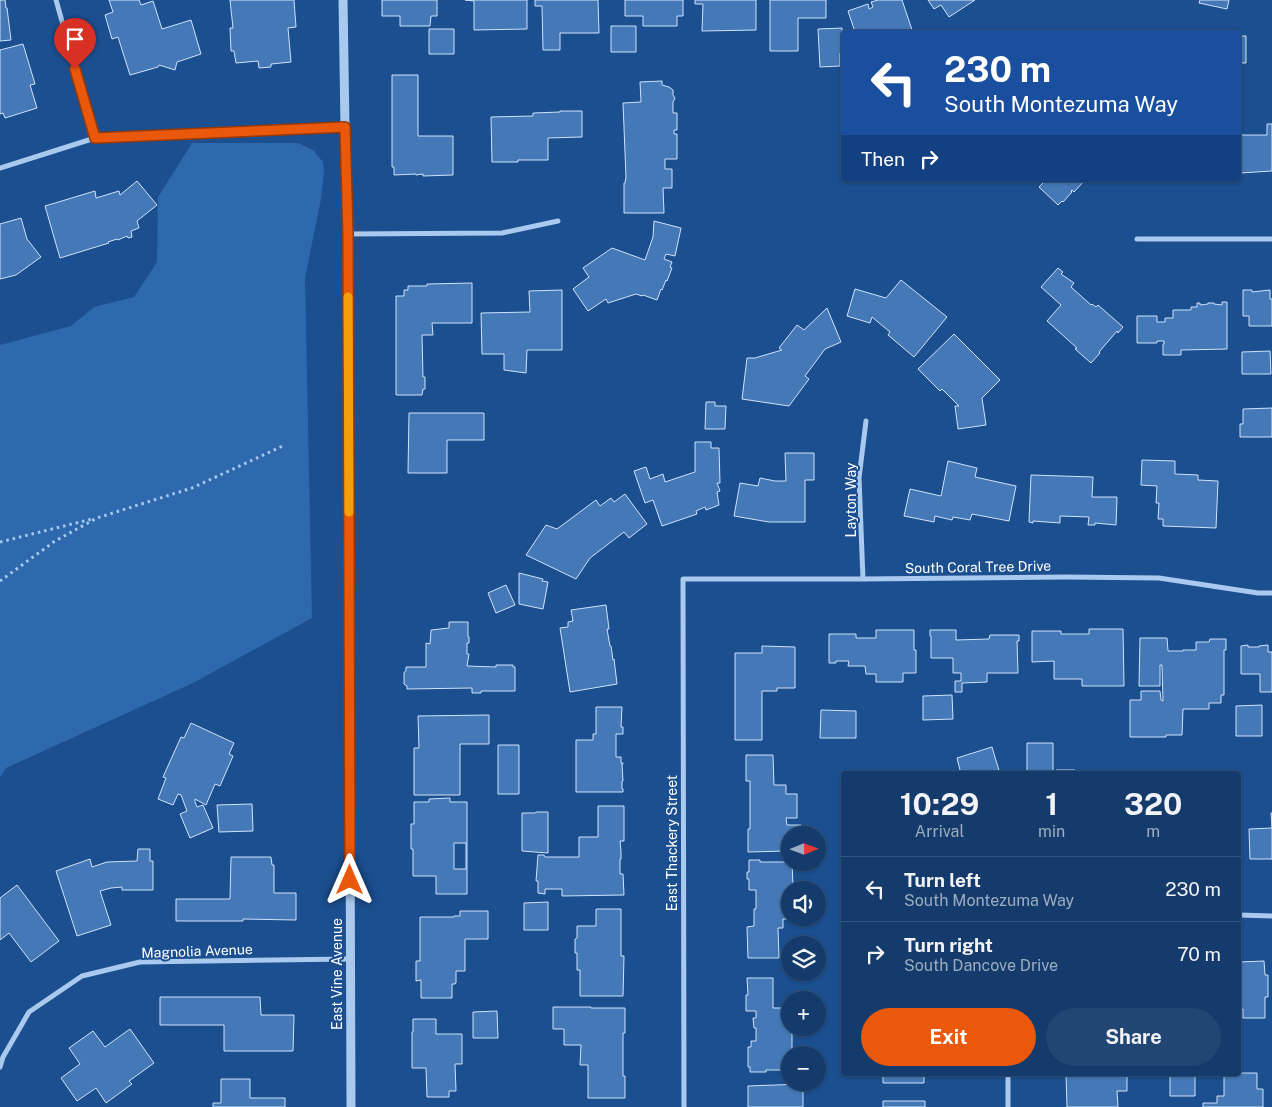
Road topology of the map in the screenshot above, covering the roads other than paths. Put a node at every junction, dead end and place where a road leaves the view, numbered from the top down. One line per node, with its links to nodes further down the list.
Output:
1 (56, 0): 4 (street)
2 (343, 0): 3 (street, East Vine Avenue)
3 (345, 127): 4 (street); 7 (street, East Vine Avenue)
4 (95, 138): 5 (street)
5 (0, 168)
6 (558, 221): 7 (street)
7 (348, 234): 16 (street, East Vine Avenue)
8 (1137, 239): 9 (street)
9 (1272, 239)
10 (866, 421): 12 (street, Layton Way)
11 (683, 579): 12 (street, South Coral Tree Drive); 20 (street, East Thackery Street)
12 (863, 580): 13 (street, South Coral Tree Drive)
13 (1272, 593)
14 (1241, 915): 15 (street)
15 (1272, 916)
16 (350, 959): 17 (street, Magnolia Avenue); 19 (street, East Vine Avenue)
17 (0, 1067)
18 (1008, 1076): 21 (street)
19 (351, 1107)
20 (684, 1107)
21 (1008, 1107)

